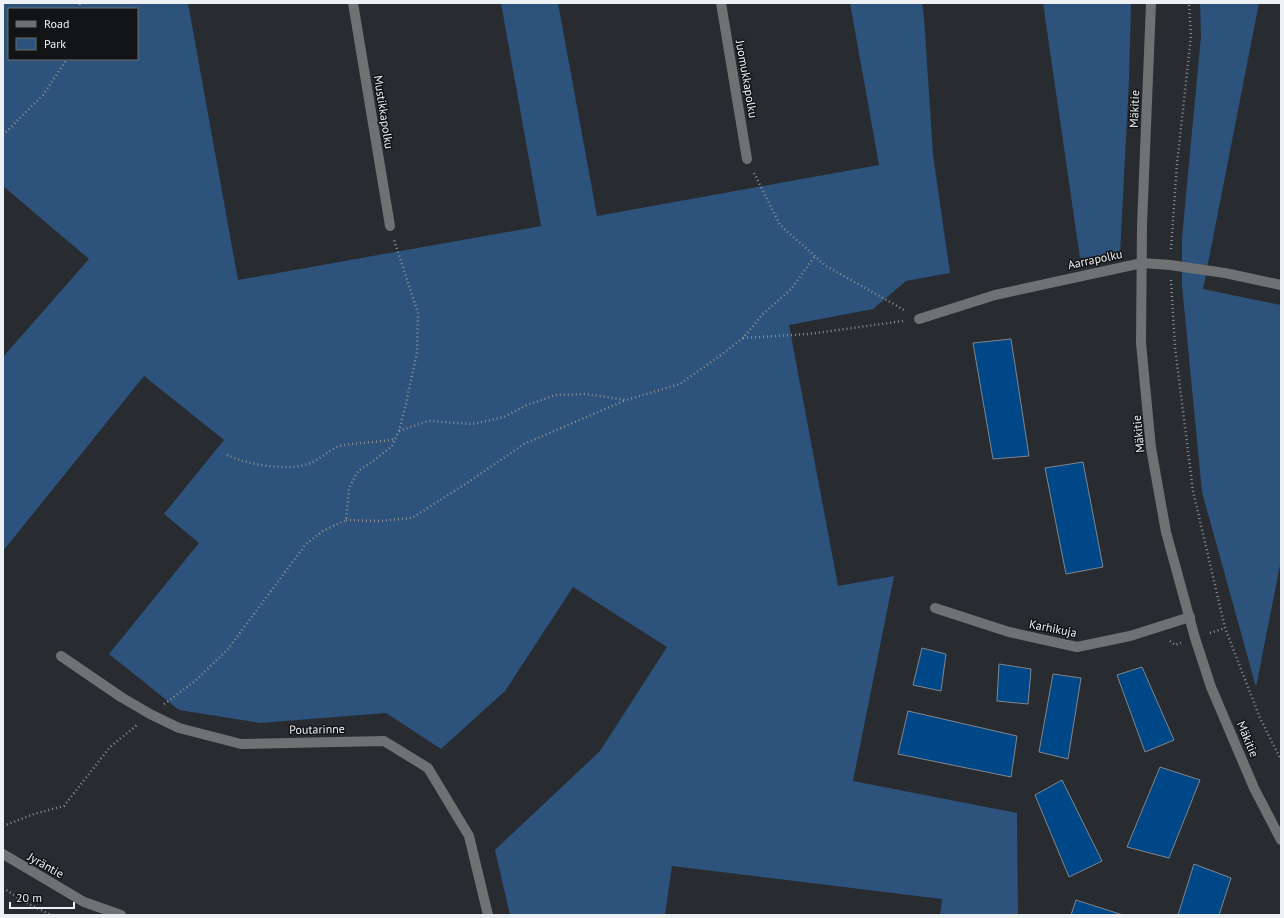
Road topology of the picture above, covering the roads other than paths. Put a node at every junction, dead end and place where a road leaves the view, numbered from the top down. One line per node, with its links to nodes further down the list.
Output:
1 (353, 3): 5 (street, Mustikkapolku)
2 (721, 3): 4 (street, Juomukkapolku)
3 (1151, 3): 6 (street, Mäkitie)
4 (747, 158)
5 (390, 226)
6 (1142, 263): 7 (street, Aarrapolku); 8 (street, Aarrapolku); 10 (street, Mäkitie)
7 (1281, 285)
8 (919, 319)
9 (935, 608): 10 (street, Karhikuja)
10 (1190, 617): 12 (street, Mäkitie)
11 (61, 656): 15 (street, Poutarinne)
12 (1281, 840)
13 (3, 854): 14 (street, Jyräntie)
14 (121, 915)
15 (488, 915)

